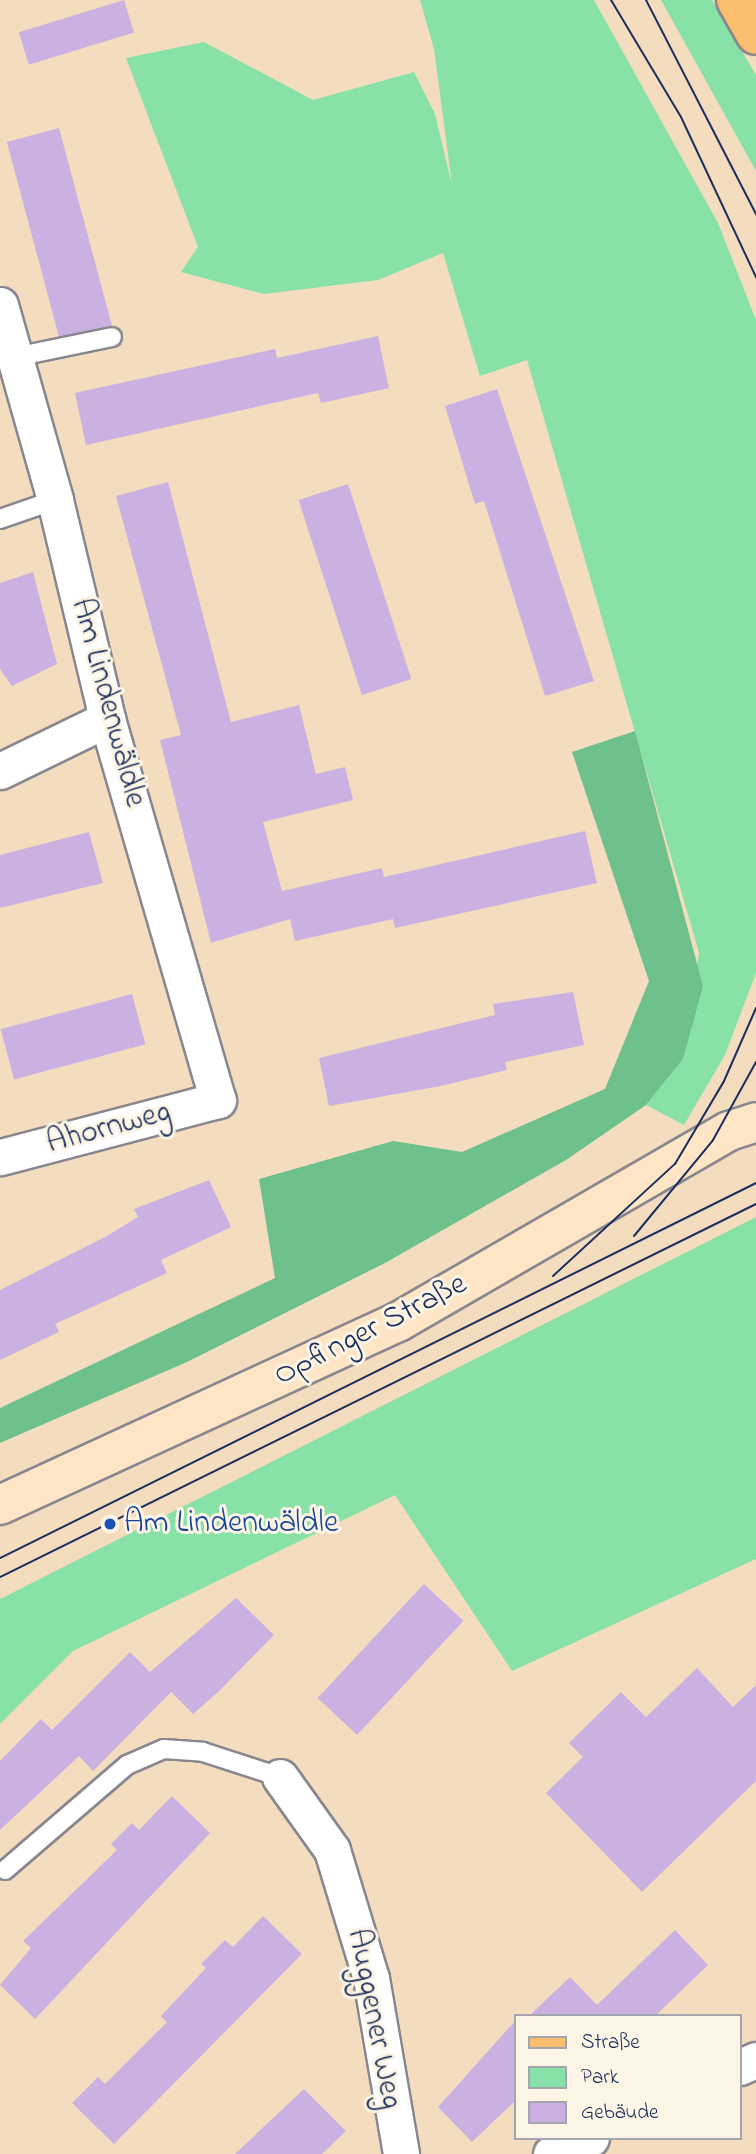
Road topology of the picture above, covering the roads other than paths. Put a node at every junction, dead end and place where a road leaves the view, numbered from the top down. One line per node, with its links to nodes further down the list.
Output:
1 (736, 0): 2 (main road)
2 (756, 35)
3 (0, 305): 5 (street, Am Lindenwäldle)
4 (112, 337): 5 (lane)
5 (7, 359): 6 (street, Am Lindenwäldle)
6 (55, 500): 7 (lane); 8 (street, Am Lindenwäldle)
7 (0, 519)
8 (107, 719): 9 (street); 10 (street, Am Lindenwäldle)
9 (0, 771)
10 (218, 1100): 13 (street, Ahornweg)
11 (756, 1104): 12 (street, Opfinger Straße)
12 (743, 1127): 14 (street, Opfinger Straße)
13 (0, 1157)
14 (0, 1505)
15 (280, 1777): 16 (lane); 18 (street, Auggener Weg)
16 (5, 1870)
17 (586, 2140): 19 (street)
18 (401, 2154)
19 (551, 2154)

